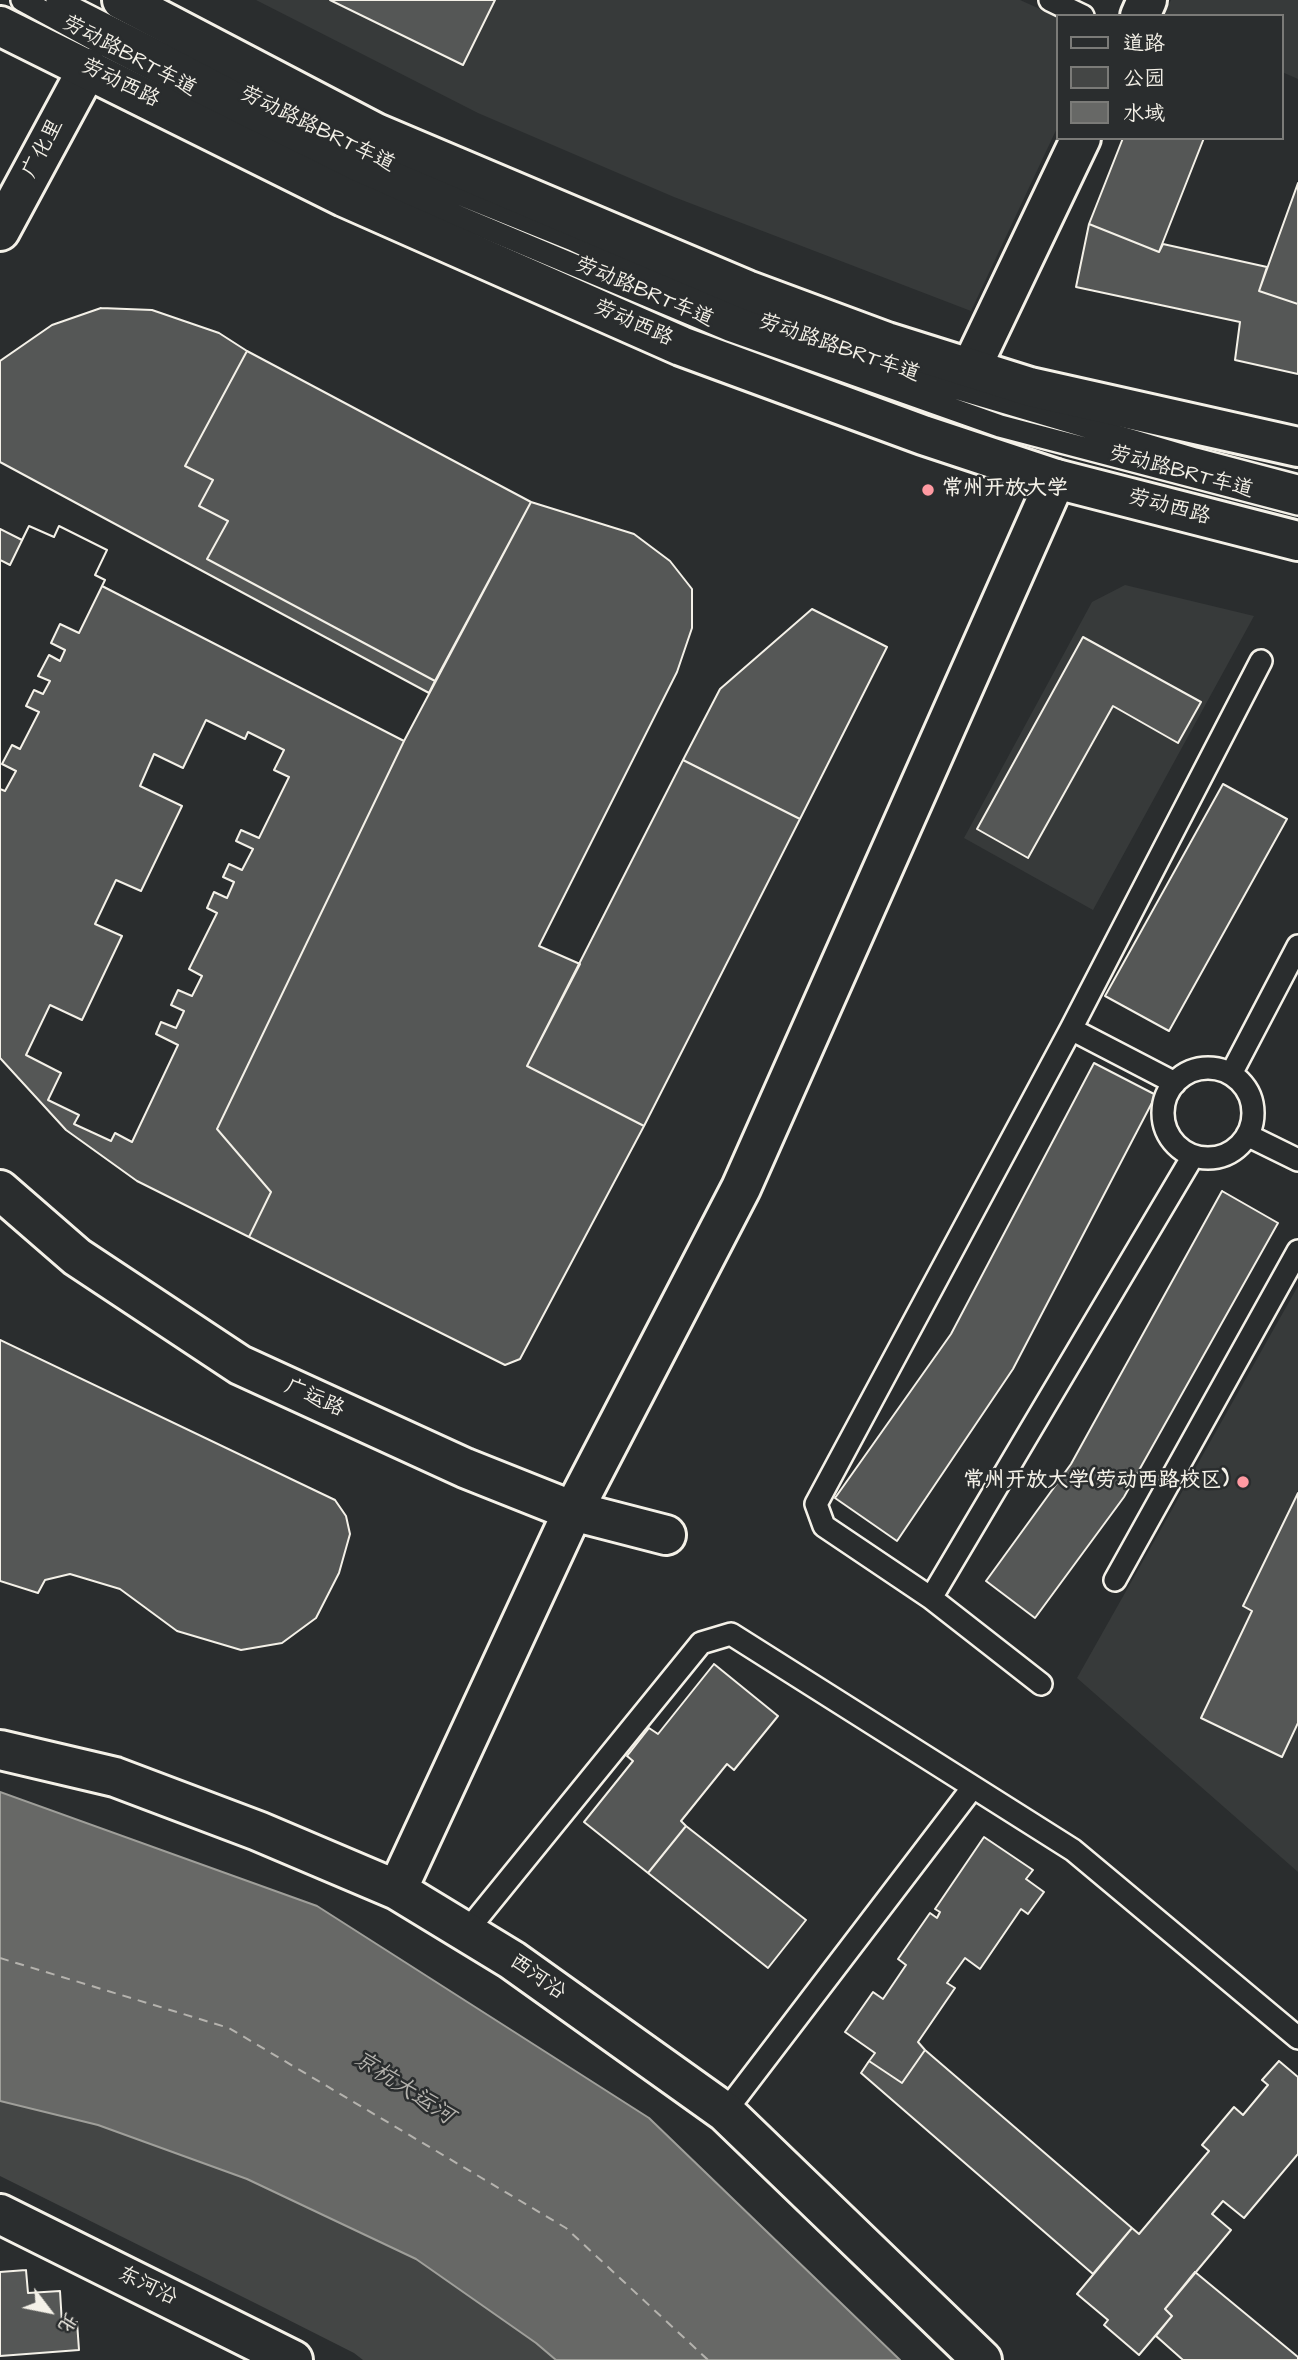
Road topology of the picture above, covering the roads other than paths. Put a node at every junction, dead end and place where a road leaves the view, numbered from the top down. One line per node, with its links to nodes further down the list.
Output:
1 (13, 0): 8 (lane)
2 (22, 0): 15 (lane, 劳动路BRT车道)
3 (57, 0): 14 (lane, 劳动路路BRT车道)
4 (122, 0): 11 (street)
5 (1050, 0): 6 (lane)
6 (1079, 14)
7 (0, 26): 8 (street, 劳动西路)
8 (88, 68): 10 (street, 广化里); 13 (street, 劳动西路)
9 (1080, 140): 11 (street)
10 (0, 230)
11 (971, 368): 12 (street)
12 (1298, 447)
13 (1056, 479): 16 (street, 劳动西路); 27 (street)
14 (1298, 486)
15 (1298, 504)
16 (1298, 541)
17 (1262, 661): 19 (lane)
18 (1298, 946): 20 (lane)
19 (1071, 1029): 21 (lane); 30 (lane)
20 (1231, 1074): 21 (lane); 22 (lane)
21 (1175, 1083): 23 (lane)
22 (1247, 1135): 23 (lane); 24 (lane)
23 (1193, 1156): 30 (lane)
24 (1298, 1160)
25 (0, 1191): 27 (street, 广运路)
26 (1298, 1251): 29 (lane)
27 (573, 1511): 28 (street, 广运路); 34 (street)
28 (666, 1535)
29 (1115, 1580)
30 (931, 1598): 31 (lane)
31 (1041, 1684)
32 (0, 1750): 34 (street, 西河沿)
33 (973, 1787): 35 (lane); 36 (lane); 37 (lane)
34 (397, 1890): 35 (street, 西河沿)
35 (466, 1932): 37 (street, 西河沿)
36 (1298, 2038)
37 (725, 2112): 40 (street, 西河沿)
38 (0, 2214): 39 (street, 东河沿)
39 (293, 2360)
40 (982, 2360)

